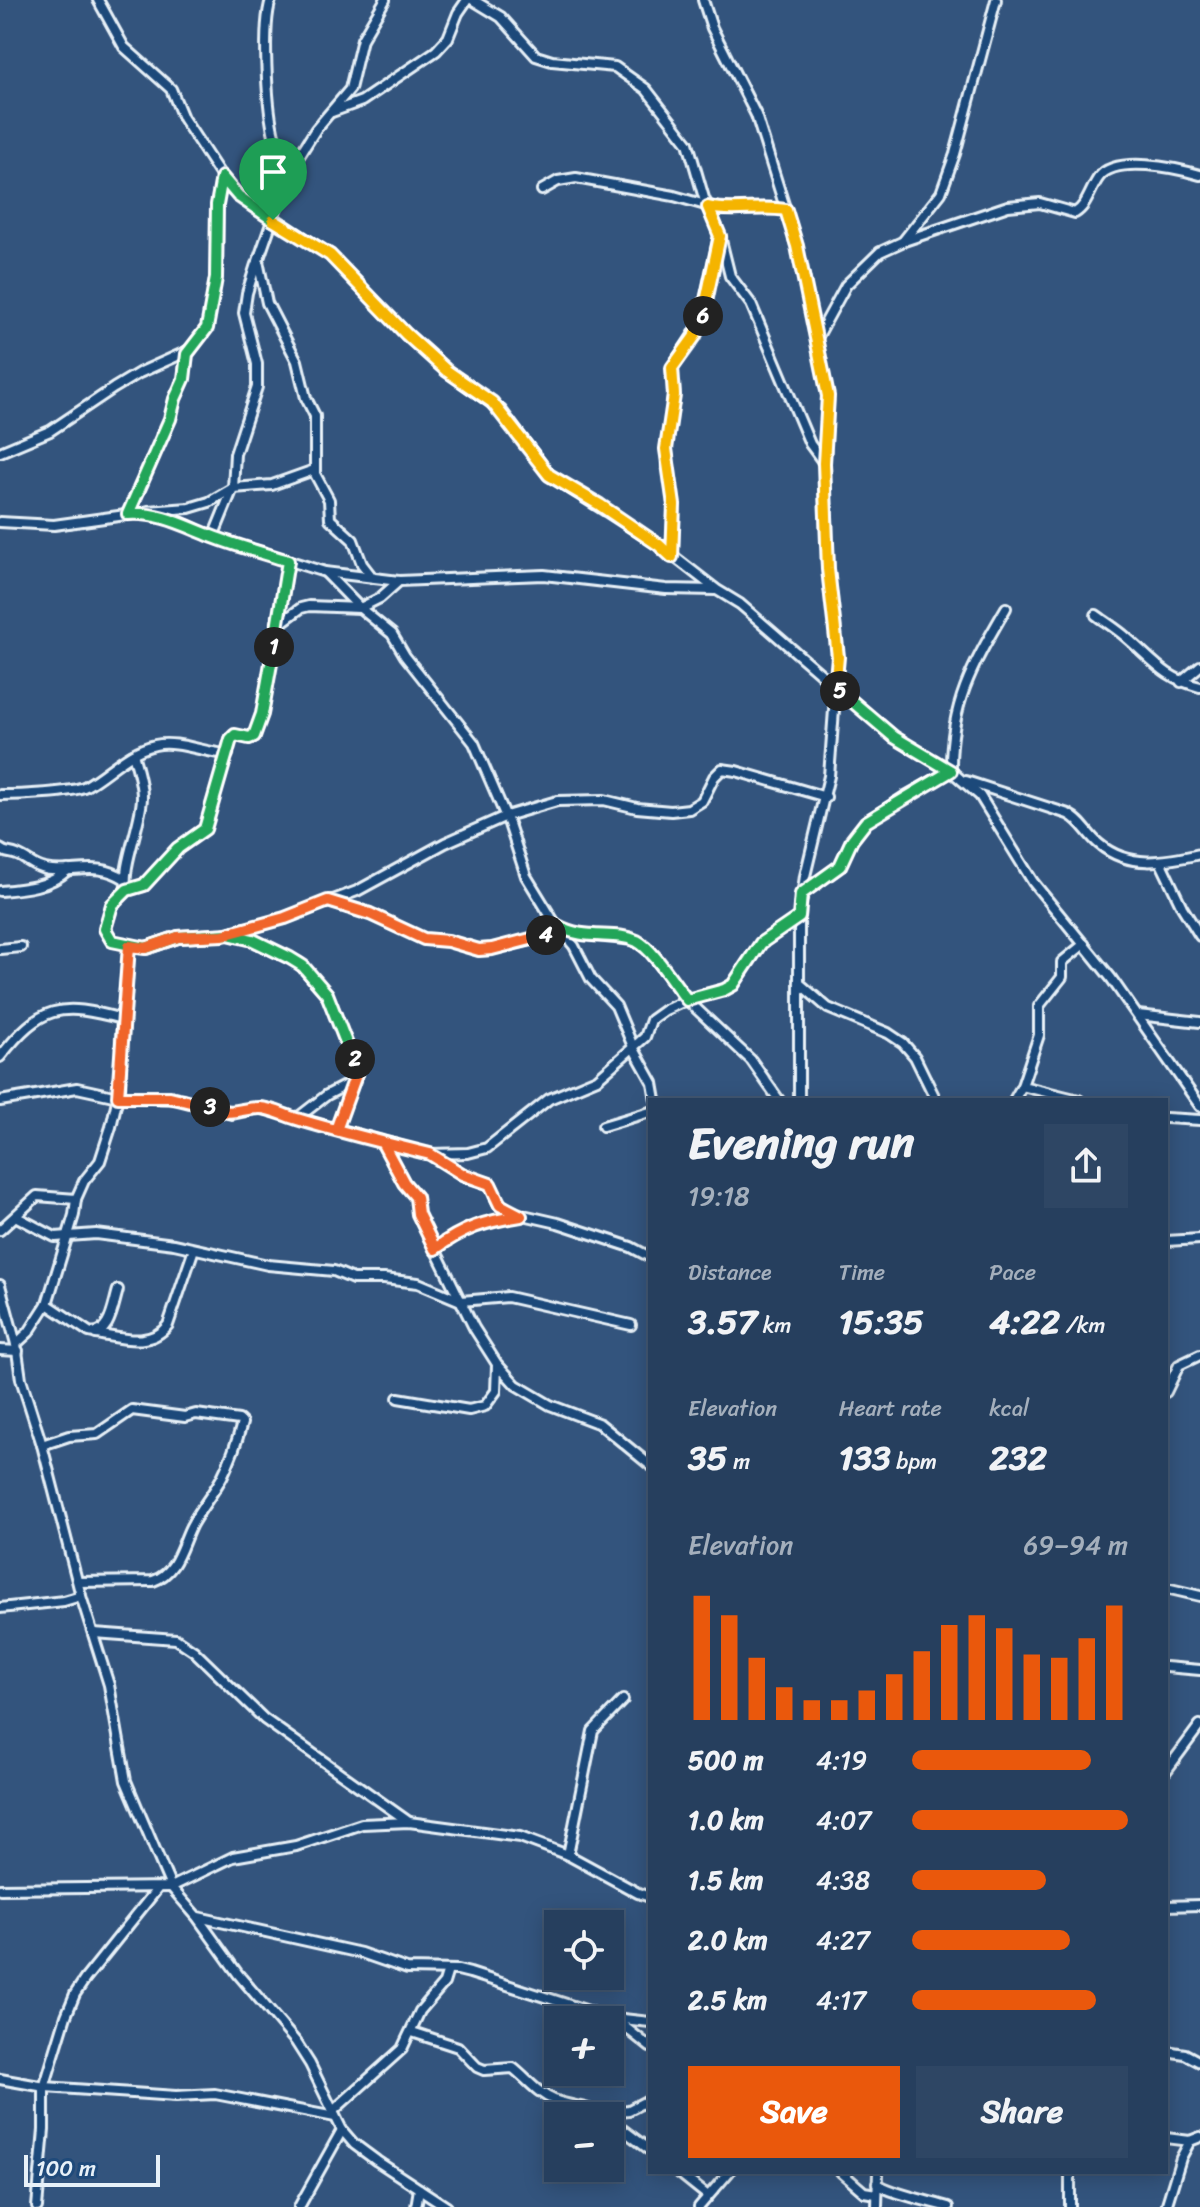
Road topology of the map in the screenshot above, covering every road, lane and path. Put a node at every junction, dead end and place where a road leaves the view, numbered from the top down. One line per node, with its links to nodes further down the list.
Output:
1 (98, 0): 11 (street)
2 (271, 0): 9 (street)
3 (385, 0): 8 (street)
4 (467, 0): 8 (street)
5 (473, 0): 13 (street)
6 (703, 0): 14 (street)
7 (996, 0): 17 (street)
8 (332, 112): 9 (street)
9 (289, 172): 15 (street)
10 (1200, 175): 17 (street)
11 (222, 177): 15 (street); 20 (street)
12 (542, 190): 13 (street)
13 (708, 207): 14 (street); 16 (street)
14 (786, 210): 19 (street)
15 (273, 220): 18 (street); 29 (street)
16 (720, 236): 22 (street); 29 (street)
17 (904, 241): 19 (street)
18 (258, 261): 23 (street); 24 (street)
19 (816, 339): 22 (street)
20 (189, 351): 21 (street); 26 (street)
21 (0, 452)
22 (824, 463): 42 (street)
23 (314, 470): 24 (street); 32 (street)
24 (233, 488): 25 (street); 28 (street)
25 (140, 513): 26 (street); 28 (street)
26 (128, 514): 27 (street)
27 (1, 522)
28 (213, 537): 30 (street)
29 (672, 557): 34 (street)
30 (288, 561): 31 (street); 38 (street)
31 (325, 572): 32 (street); 35 (street)
32 (372, 577): 33 (street)
33 (399, 581): 34 (street); 35 (street)
34 (717, 590): 42 (street)
35 (360, 608): 38 (street); 49 (street)
36 (1006, 608): 45 (street)
37 (1096, 615): 40 (street)
38 (278, 626): 44 (street)
39 (1200, 666): 40 (street)
40 (1181, 682): 41 (street)
41 (1200, 687)
42 (835, 688): 45 (street); 48 (street)
43 (133, 754): 44 (street); 47 (street); 54 (street)
44 (228, 754): 55 (street)
45 (951, 771): 46 (street); 57 (street)
46 (966, 781): 52 (street); 63 (street)
47 (0, 795)
48 (826, 797): 49 (street); 57 (street)
49 (506, 816): 58 (street); 60 (street)
50 (0, 849): 53 (street)
51 (1200, 854): 52 (street)
52 (1161, 863): 62 (street)
53 (68, 870): 54 (street); 56 (street)
54 (125, 879): 55 (street)
55 (127, 890): 64 (street)
56 (0, 891)
57 (801, 894): 59 (street)
58 (328, 901): 60 (street); 61 (street)
59 (799, 917): 67 (street); 68 (street)
60 (556, 925): 68 (street); 72 (street)
61 (228, 934): 64 (street); 74 (street)
62 (1200, 936)
63 (1084, 944): 69 (street); 75 (street)
64 (129, 946): 70 (street)
65 (21, 947): 66 (street)
66 (0, 949)
67 (799, 983): 79 (street); 80 (street)
68 (687, 1000): 72 (street); 78 (street)
69 (1138, 1015): 71 (street); 84 (street)
70 (122, 1019): 73 (street); 76 (street)
71 (1200, 1022)
72 (634, 1049): 77 (street); 92 (street)
73 (0, 1057)
74 (352, 1082): 87 (street); 90 (street)
75 (1022, 1086): 81 (street); 82 (street)
76 (118, 1097): 83 (street); 87 (street); 93 (street)
77 (656, 1098)
78 (778, 1098)
79 (799, 1098)
80 (935, 1098)
81 (1015, 1098)
82 (1071, 1098)
83 (0, 1101)
84 (1200, 1106)
85 (648, 1113): 89 (street)
86 (1168, 1118): 88 (street)
87 (296, 1119): 90 (street)
88 (1200, 1120)
89 (603, 1126)
90 (336, 1130): 91 (street)
91 (382, 1142): 92 (street); 101 (street)
92 (430, 1154): 94 (street)
93 (76, 1199): 95 (street); 97 (street)
94 (521, 1216): 101 (street); 102 (street)
95 (17, 1217): 96 (street); 97 (street)
96 (0, 1230)
97 (68, 1236): 100 (street); 106 (street)
98 (1200, 1239): 99 (street)
99 (1168, 1241)
100 (194, 1249): 105 (street); 108 (street)
101 (435, 1249): 105 (street)
102 (648, 1256)
103 (0, 1285): 109 (street)
104 (118, 1290): 108 (street)
105 (461, 1301): 107 (street); 112 (street)
106 (47, 1304): 108 (street); 109 (street)
107 (631, 1325)
108 (96, 1334)
109 (17, 1347): 110 (street); 115 (street)
110 (0, 1350)
111 (1200, 1355): 113 (street)
112 (497, 1364): 114 (street); 116 (street)
113 (1168, 1388)
114 (398, 1398)
115 (42, 1445): 117 (street); 117 (street)
116 (648, 1463)
117 (78, 1582): 119 (street)
118 (1168, 1588): 120 (street)
119 (81, 1596): 121 (street); 122 (street)
120 (1200, 1596)
121 (0, 1608)
122 (94, 1633): 128 (street); 130 (street)
123 (1168, 1667): 124 (street)
124 (1200, 1670)
125 (623, 1700): 129 (street)
126 (1200, 1725): 127 (street)
127 (1168, 1768)
128 (409, 1822): 129 (street); 130 (street)
129 (568, 1855): 133 (street)
130 (171, 1887): 131 (street); 136 (street)
131 (158, 1888): 132 (street); 147 (street)
132 (0, 1889)
133 (648, 1896)
134 (1200, 1905): 135 (street)
135 (1168, 1906)
136 (197, 1917): 137 (street); 151 (street)
137 (448, 1970): 138 (street); 142 (street)
138 (573, 2006)
139 (624, 2019): 140 (street)
140 (648, 2022)
141 (624, 2026): 143 (street)
142 (412, 2032): 149 (street); 151 (street)
143 (648, 2045)
144 (1168, 2051): 145 (street)
145 (1200, 2062)
146 (0, 2079): 147 (street)
147 (45, 2087): 151 (street); 167 (street)
148 (648, 2100): 150 (street)
149 (559, 2102)
150 (624, 2111)
151 (334, 2114): 152 (street)
152 (342, 2130): 164 (street); 168 (street)
153 (624, 2130): 157 (street)
154 (1200, 2137): 156 (street)
155 (1168, 2138): 156 (street)
156 (1190, 2141): 175 (street)
157 (648, 2148)
158 (680, 2174): 166 (street)
159 (727, 2174): 166 (street)
160 (843, 2174): 165 (street)
161 (878, 2174): 163 (street)
162 (1070, 2174): 174 (street)
163 (877, 2183): 165 (street); 173 (street)
164 (419, 2189): 169 (street); 170 (street)
165 (876, 2194): 172 (street)
166 (708, 2196): 171 (street)
167 (37, 2207)
168 (299, 2207)
169 (416, 2207)
170 (447, 2207)
171 (699, 2207)
172 (877, 2207)
173 (948, 2207)
174 (1070, 2207)
175 (1166, 2207)

